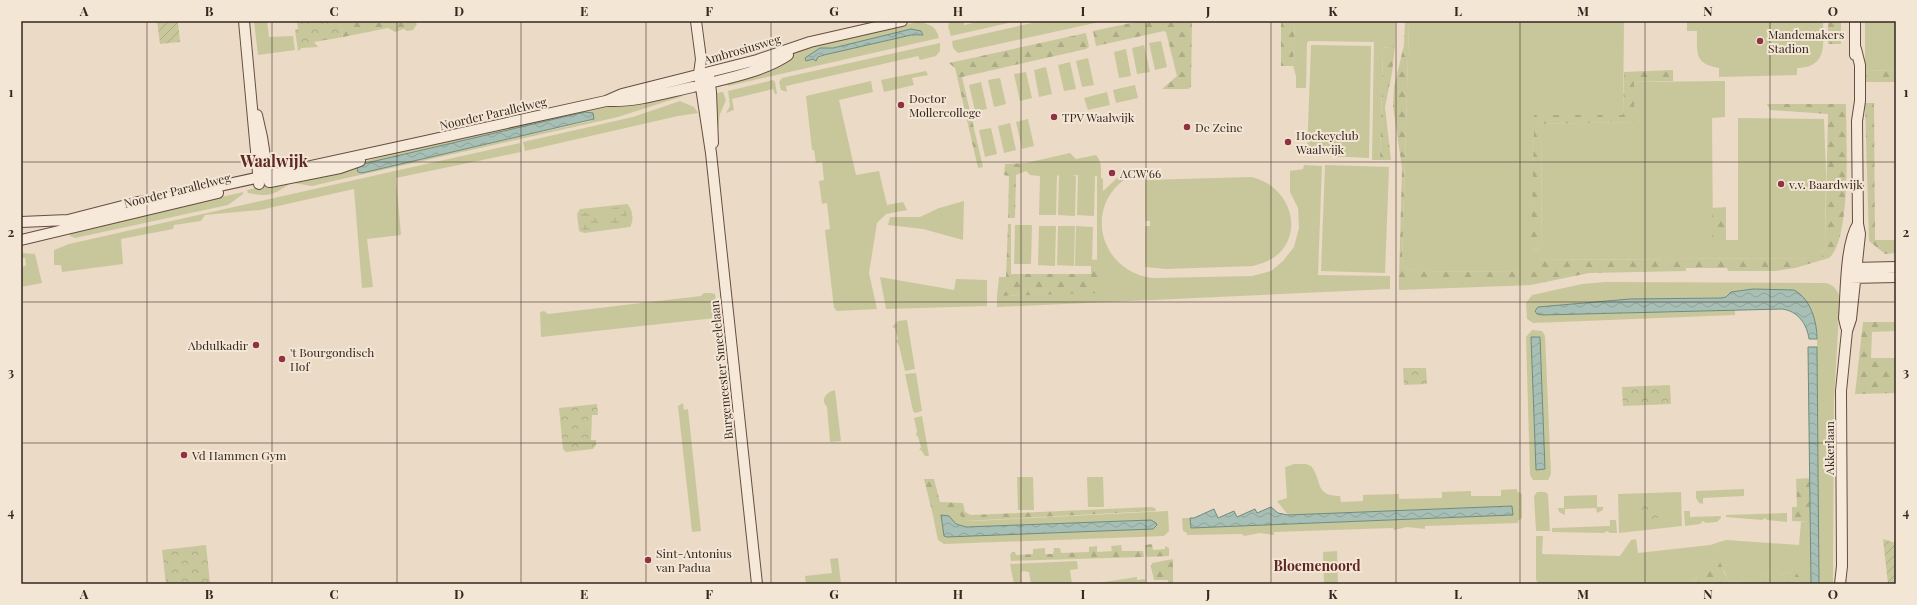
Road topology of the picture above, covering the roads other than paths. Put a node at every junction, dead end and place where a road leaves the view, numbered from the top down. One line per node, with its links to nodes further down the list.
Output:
1 (244, 21): 9 (main road)
2 (696, 21): 6 (main road)
3 (902, 21): 5 (main road, Ambrosiusweg)
4 (1856, 21): 13 (main road, Akkerlaan)
5 (792, 48): 6 (main road, Ambrosiusweg); 7 (main road, Ambrosiusweg)
6 (703, 73): 7 (main road); 8 (main road, Noorder Parallelweg)
7 (705, 84): 8 (main road, Noorder Parallelweg); 16 (main road, Burgemeester Smeelelaan)
8 (606, 101): 9 (main road, Noorder Parallelweg)
9 (264, 180): 10 (main road, Noorder Parallelweg); 11 (main road, Noorder Parallelweg)
10 (21, 222)
11 (21, 240)
12 (1896, 267): 13 (main road)
13 (1852, 273): 14 (main road); 15 (main road, Akkerlaan)
14 (1896, 277)
15 (1842, 566): 17 (main road, Akkerlaan); 18 (main road, Akkerlaan)
16 (757, 584)
17 (1840, 584)
18 (1847, 584)

